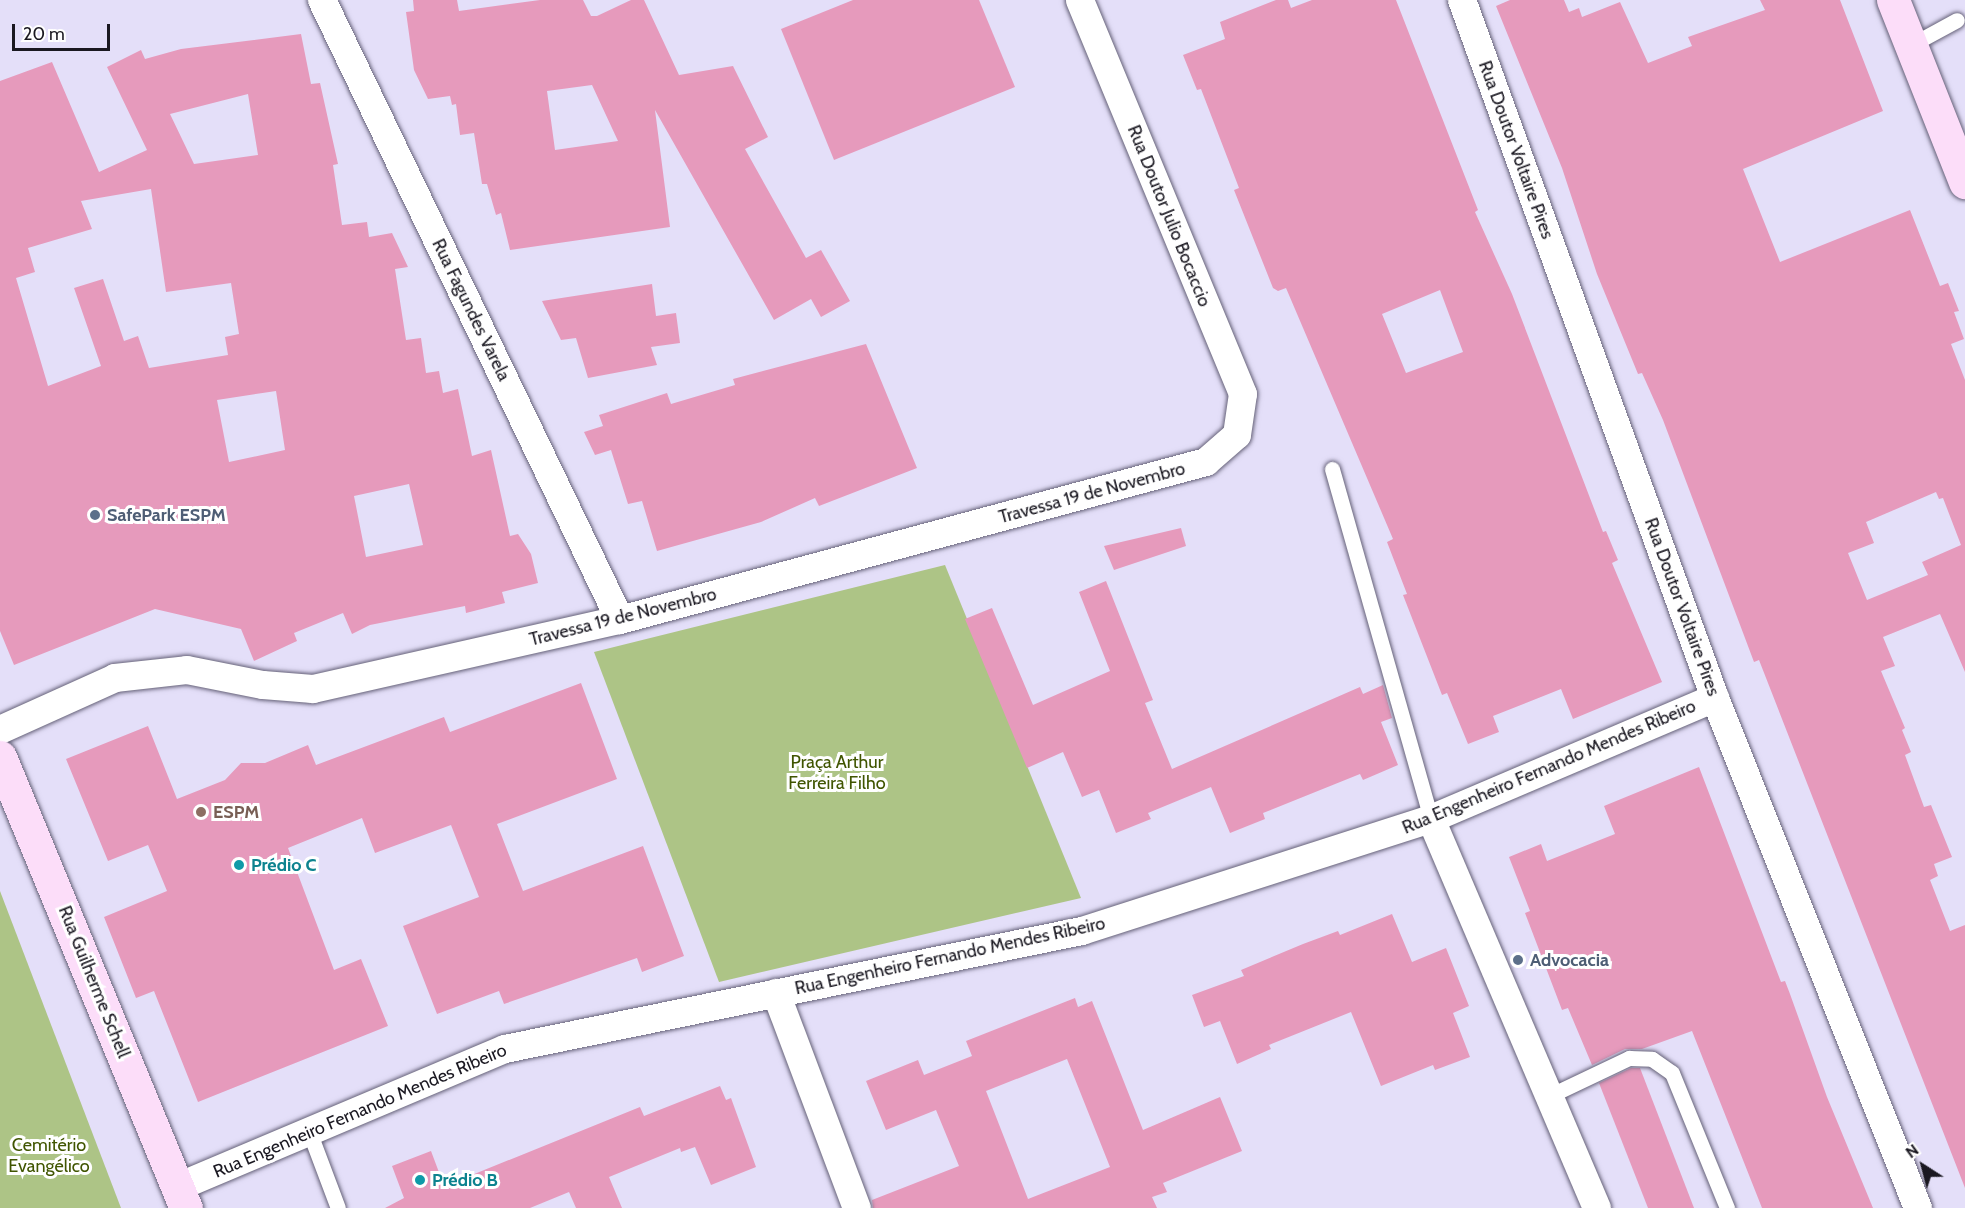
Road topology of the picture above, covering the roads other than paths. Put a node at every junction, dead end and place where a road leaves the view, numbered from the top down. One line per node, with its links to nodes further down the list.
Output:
1 (322, 0): 10 (street, Rua Fagundes Varela)
2 (1080, 0): 8 (street, Rua Doutor Julio Bocaccio)
3 (1462, 0): 11 (street, Rua Doutor Voltaire Pires)
4 (1893, 0): 6 (street)
5 (1957, 20): 6 (lane)
6 (1911, 45): 7 (street)
7 (1965, 182)
8 (1237, 435): 10 (street, Travessa 19 de Novembro)
9 (1332, 469): 14 (lane)
10 (620, 620): 12 (street, Travessa 19 de Novembro)
11 (1715, 698): 14 (street, Rua Engenheiro Fernando Mendes Ribeiro); 23 (street, Rua Doutor Voltaire Pires)
12 (0, 730)
13 (0, 757): 18 (street, Rua Guilherme Schell)
14 (1431, 819): 15 (street, Rua Engenheiro Fernando Mendes Ribeiro); 16 (street)
15 (776, 993): 17 (street, Rua Engenheiro Fernando Mendes Ribeiro); 20 (street)
16 (1549, 1096): 21 (street); 22 (lane)
17 (309, 1131): 18 (street, Rua Engenheiro Fernando Mendes Ribeiro); 19 (lane)
18 (182, 1197)
19 (339, 1208)
20 (857, 1208)
21 (1597, 1208)
22 (1727, 1208)
23 (1918, 1208)

